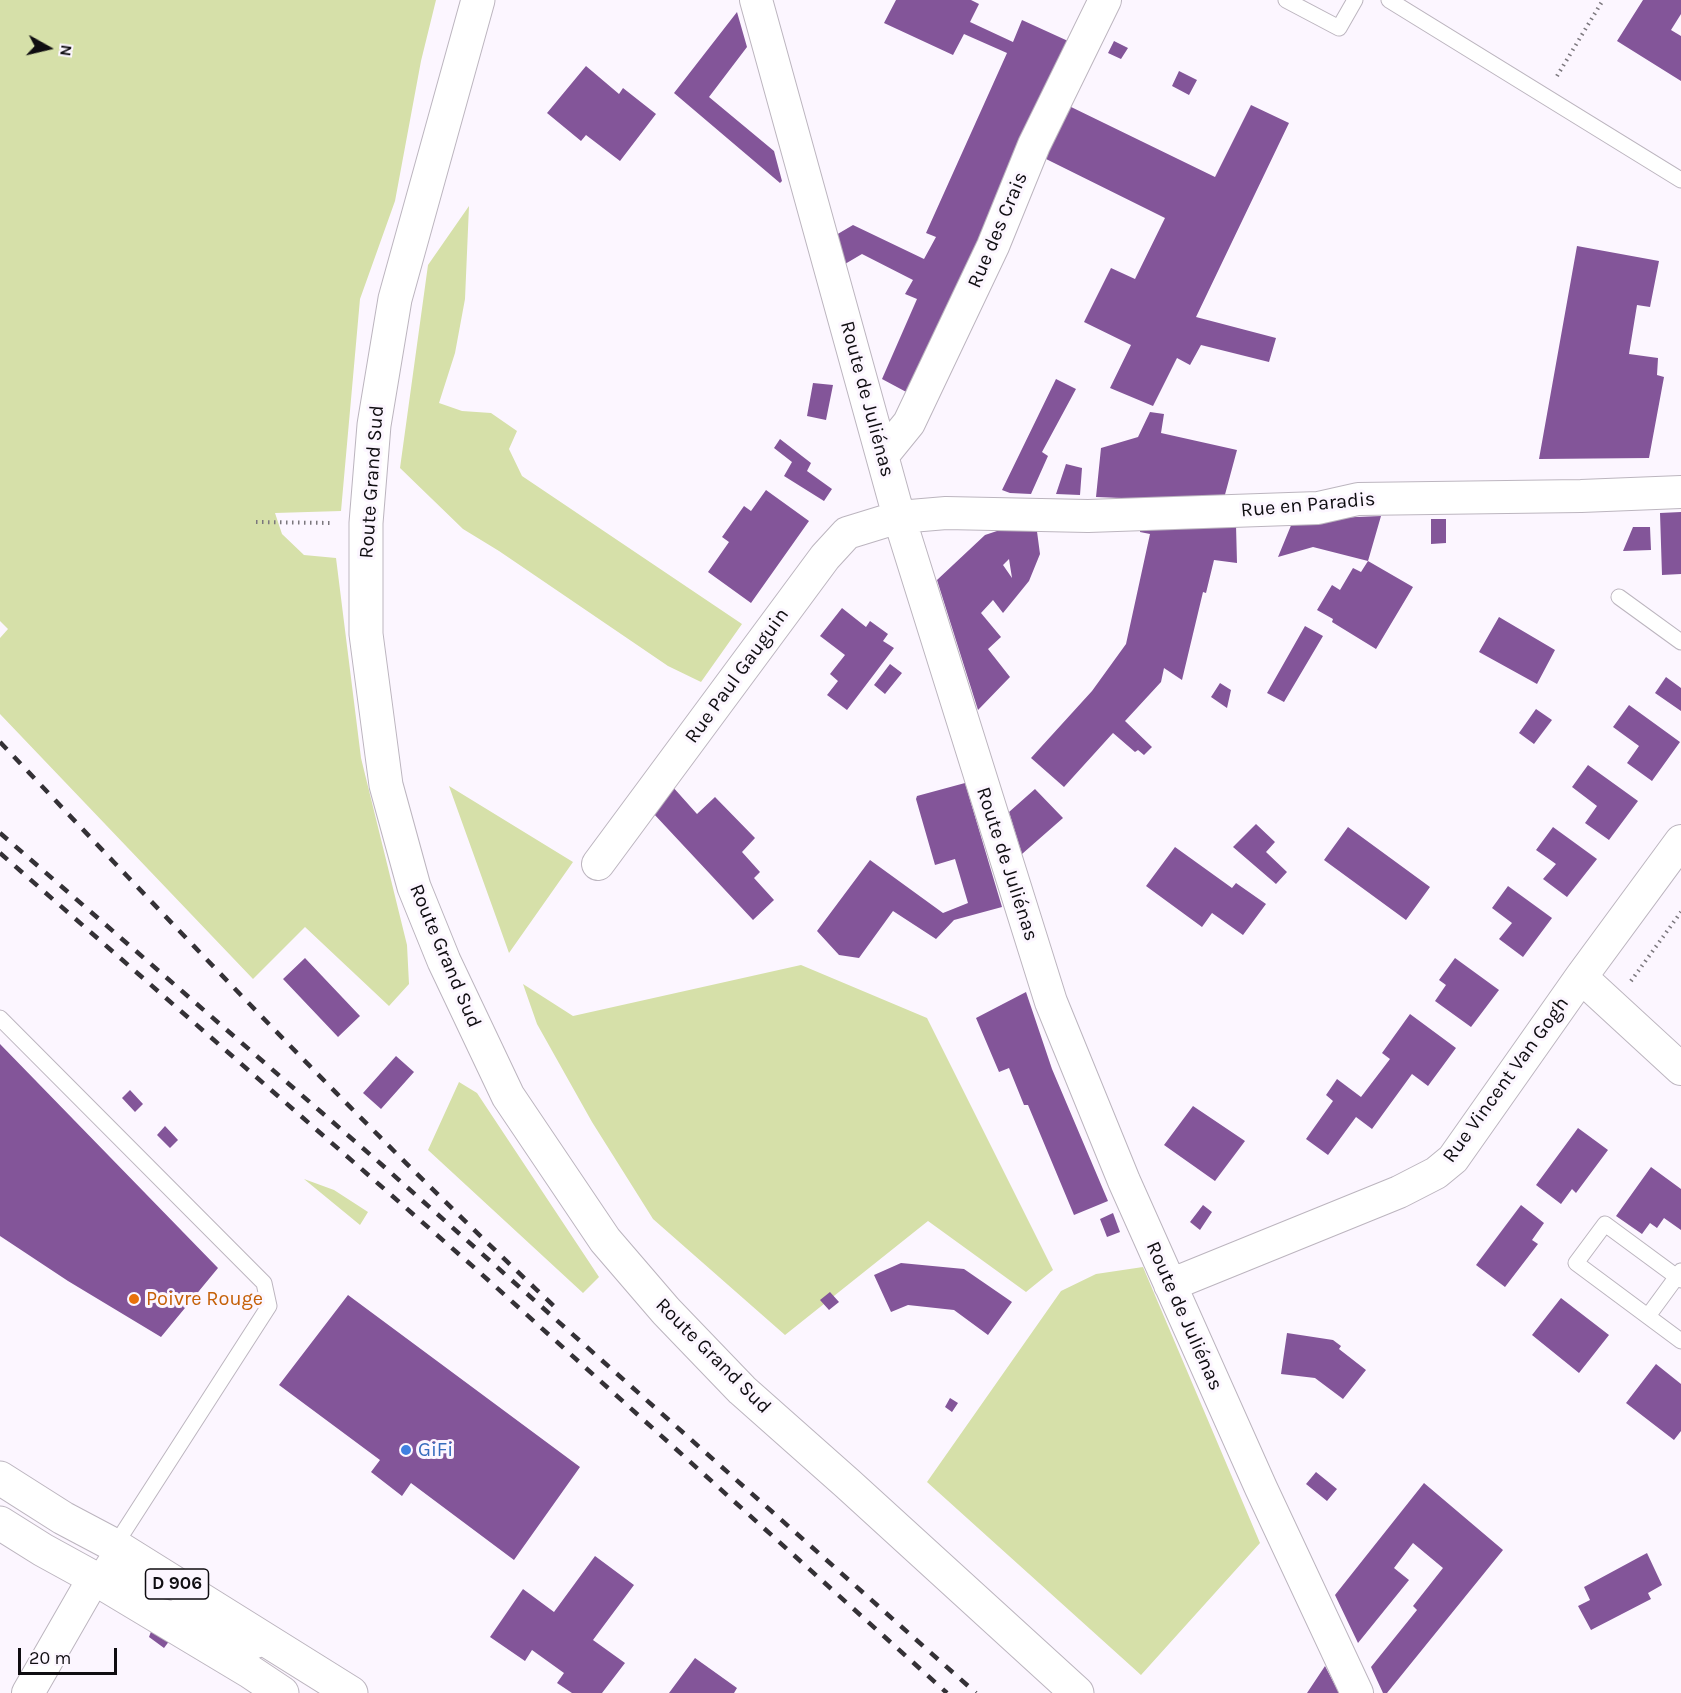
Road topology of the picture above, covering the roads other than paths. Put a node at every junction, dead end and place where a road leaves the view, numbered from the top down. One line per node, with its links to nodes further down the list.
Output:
1 (478, 0): 30 (main road, Route Grand Sud)
2 (756, 0): 8 (street, Route de Juliénas)
3 (1105, 0): 8 (street, Rue des Crais)
4 (1286, 0): 5 (lane)
5 (1355, 0)
6 (1389, 0): 7 (lane)
7 (1681, 180)
8 (883, 455): 10 (street, Route de Juliénas)
9 (1681, 492): 10 (street, Rue en Paradis)
10 (899, 517): 14 (street, Rue Paul Gauguin); 19 (street, Route de Juliénas)
11 (1619, 597): 12 (lane)
12 (1681, 642)
13 (1681, 841): 15 (street, Rue Vincent Van Gogh)
14 (598, 864)
15 (1581, 977): 17 (street); 19 (street, Rue Vincent Van Gogh)
16 (0, 1017): 24 (lane)
17 (1681, 1069)
18 (1680, 1276): 20 (lane); 20 (lane)
19 (1170, 1285): 31 (street, Route de Juliénas)
20 (1647, 1316): 21 (lane)
21 (1681, 1341)
22 (0, 1478): 24 (main road, D 906)
23 (0, 1523): 24 (main road, D 906)
24 (104, 1561): 25 (main road, D 906); 26 (main road, D 906); 27 (street)
25 (133, 1601): 26 (lane); 28 (main road, D 906)
26 (274, 1643): 29 (main road, D 906)
27 (28, 1693)
28 (282, 1693)
29 (351, 1693)
30 (1077, 1693)
31 (1357, 1693)

